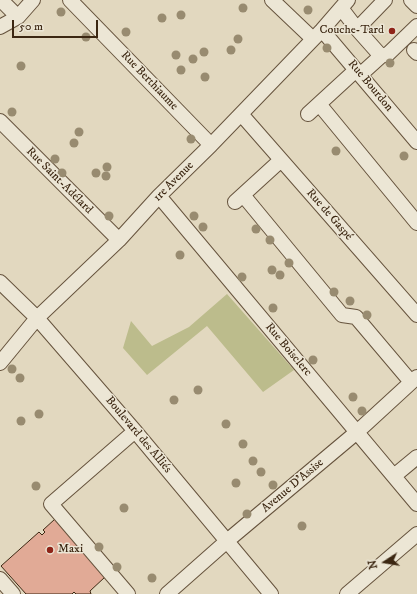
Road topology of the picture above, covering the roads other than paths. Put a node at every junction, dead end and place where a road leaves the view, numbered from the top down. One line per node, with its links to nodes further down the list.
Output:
1 (33, 0): 9 (street)
2 (70, 0): 21 (street, Rue Berthiaume)
3 (272, 0): 13 (street, Rue Bourdon)
4 (385, 0): 12 (street)
5 (411, 0): 8 (street)
6 (3, 4): 9 (street)
7 (345, 4): 12 (street); 13 (street, 1re Avenue)
8 (417, 6)
9 (18, 17): 11 (street)
10 (417, 26): 14 (street)
11 (0, 27)
12 (357, 29): 14 (street)
13 (318, 35): 15 (street, Rue Bourdon); 17 (street, 1re Avenue)
14 (381, 56): 15 (street)
15 (358, 73): 16 (street); 20 (street, Rue Bourdon)
16 (319, 104): 18 (street); 24 (street)
17 (241, 114): 21 (street, 1re Avenue); 22 (street, Rue de Gaspé)
18 (308, 114)
19 (0, 121): 25 (street, Rue Saint-Adélard)
20 (417, 142)
21 (211, 145): 23 (street, 1re Avenue)
22 (281, 160): 27 (street, Rue de Gaspé); 30 (street)
23 (159, 196): 25 (street, 1re Avenue); 32 (street, Rue Boisclerc)
24 (417, 223)
25 (119, 240): 28 (street, 1re Avenue)
26 (0, 282): 28 (street, Boulevard des Alliés)
27 (417, 315)
28 (37, 318): 29 (street, 1re Avenue); 31 (street, Boulevard des Alliés)
29 (0, 363)
30 (414, 379): 32 (street, Avenue D'Assise)
31 (135, 431): 37 (street, Boulevard des Alliés); 40 (street)
32 (357, 432): 34 (street, Rue Boisclerc); 37 (street, Avenue D'Assise)
33 (417, 457): 34 (street)
34 (394, 476): 35 (street, Rue Boisclerc)
35 (417, 504)
36 (417, 534): 43 (street)
37 (227, 541): 41 (street, Avenue D'Assise); 42 (street, Boulevard des Alliés)
38 (0, 579): 39 (street)
39 (13, 594)
40 (128, 594)
41 (167, 594)
42 (271, 594)
43 (347, 594)

